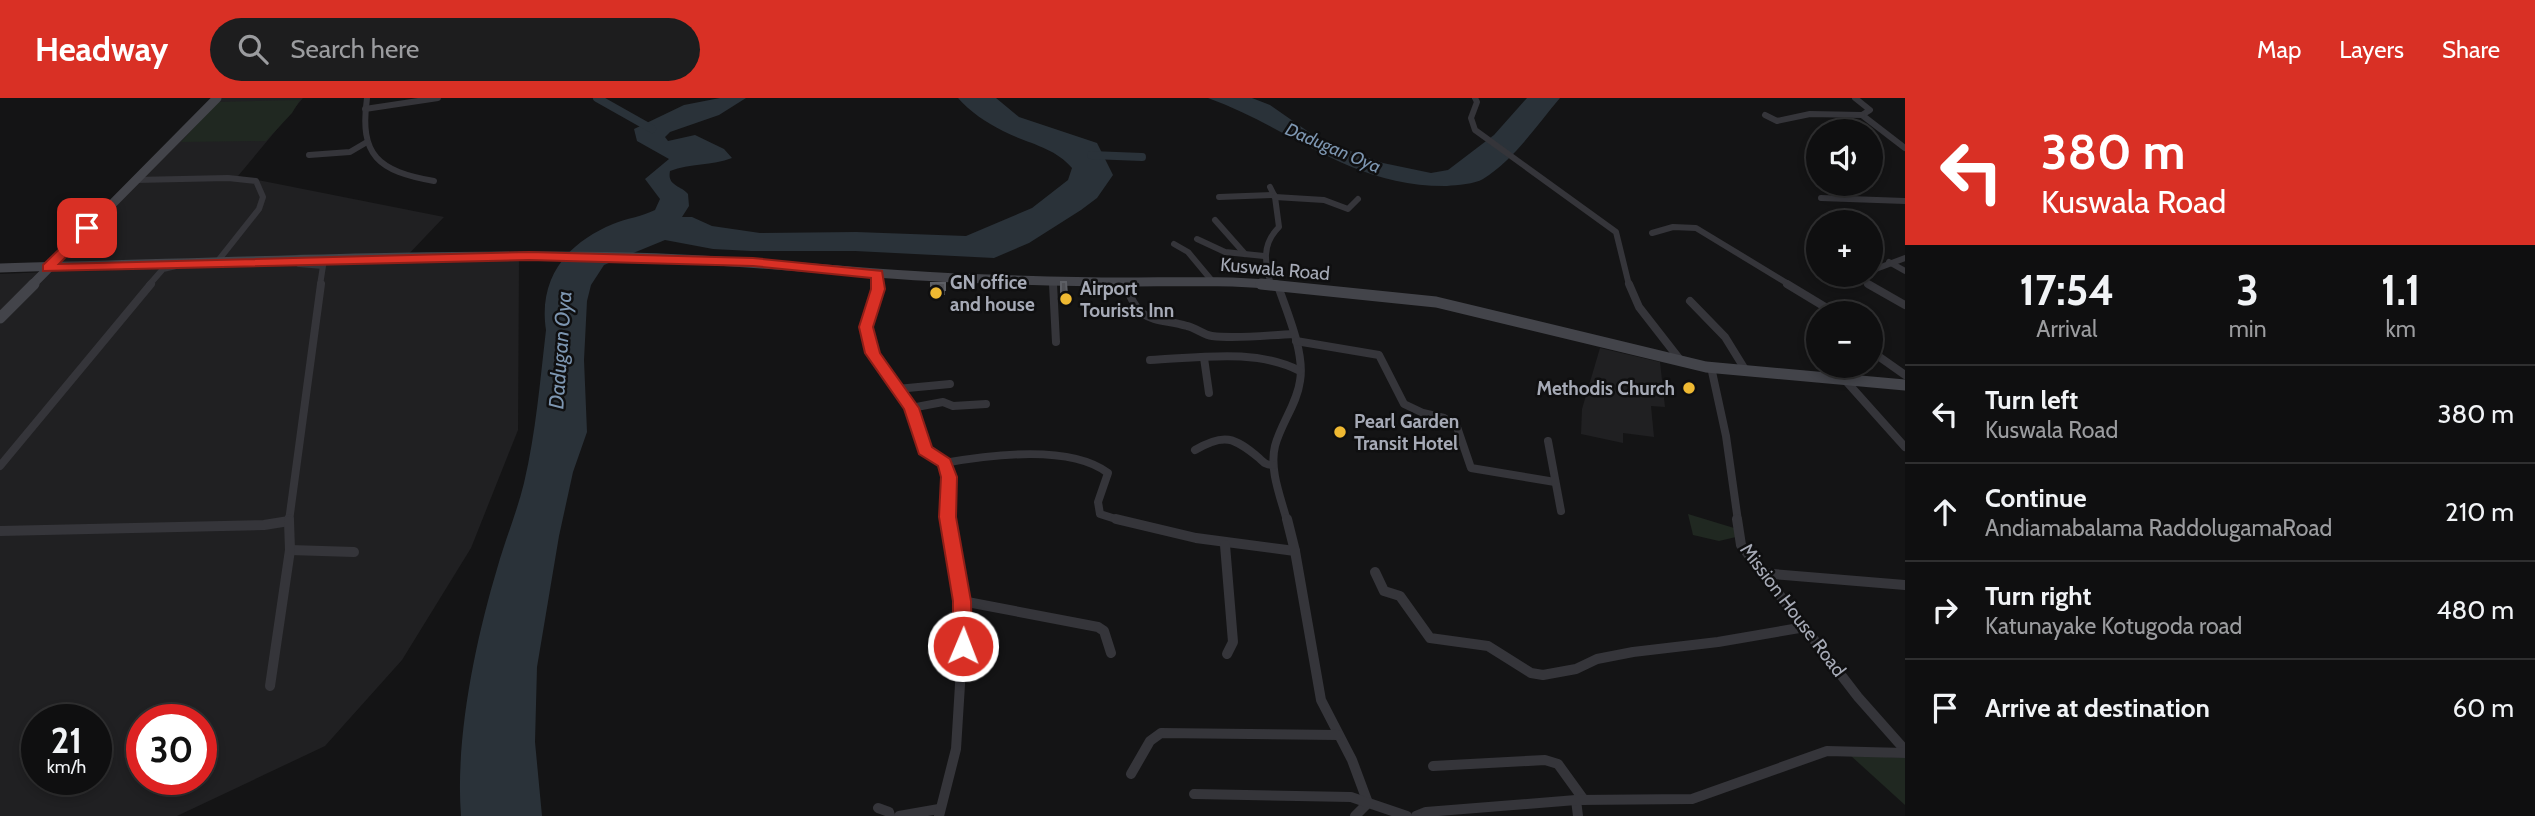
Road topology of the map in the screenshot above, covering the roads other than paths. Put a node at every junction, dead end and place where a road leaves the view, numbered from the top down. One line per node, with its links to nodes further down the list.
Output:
1 (217, 98): 12 (street)
2 (367, 98): 6 (street)
3 (438, 98): 6 (street)
4 (1475, 98): 48 (street)
5 (1855, 98): 8 (street)
6 (365, 109): 9 (street)
7 (1765, 115): 8 (street)
8 (1862, 115): 10 (street)
9 (367, 142): 11 (street); 13 (street)
10 (1905, 148)
11 (309, 155)
12 (135, 180): 27 (street); 31 (street)
13 (434, 181)
14 (1270, 187): 15 (street)
15 (1274, 196): 16 (street); 18 (street); 25 (street)
16 (1219, 197)
17 (1821, 198): 19 (street)
18 (1358, 199)
19 (1905, 201)
20 (1215, 220): 24 (street)
21 (1652, 233): 40 (street)
22 (1197, 239): 24 (street)
23 (1174, 244): 36 (street)
24 (1245, 254): 25 (street)
25 (1264, 256): 37 (street)
26 (1905, 258): 28 (street)
27 (217, 262): 31 (street, Kuswala Road); 33 (street, Kuswala Road)
28 (1889, 262): 29 (street); 32 (street)
29 (1883, 265)
30 (0, 268): 31 (street, Kuswala Road)
31 (48, 268): 42 (street)
32 (1905, 271)
33 (877, 274): 34 (street, Kuswala Road); 56 (street)
34 (1053, 281): 35 (street, Kuswala Road); 44 (street)
35 (1126, 282): 36 (street, Kuswala Road); 43 (street)
36 (1213, 282): 37 (street, Kuswala Road)
37 (1275, 285): 43 (street); 48 (street, Kuswala Road)
38 (1874, 287): 41 (street)
39 (1690, 301): 50 (street)
40 (1815, 301)
41 (1905, 305)
42 (0, 318)
43 (1295, 338): 51 (street); 66 (street)
44 (1056, 342)
45 (1204, 358): 46 (street); 51 (street); 57 (street)
46 (1150, 360)
47 (1883, 360): 52 (street)
48 (1681, 361): 49 (street, Kuswala Road)
49 (1711, 367): 50 (street, Kuswala Road); 75 (street, Mission House Road)
50 (1746, 370): 53 (street, Kuswala Road)
51 (1300, 371): 64 (street)
52 (1905, 376)
53 (1845, 380): 55 (street, Kuswala Road); 61 (street)
54 (950, 384): 56 (street)
55 (1905, 385)
56 (897, 389): 59 (street)
57 (1209, 393)
58 (986, 404): 59 (street)
59 (911, 408): 63 (street)
60 (1548, 441): 66 (street)
61 (1905, 447)
62 (1195, 450): 64 (street)
63 (944, 463): 70 (street); 77 (street)
64 (1273, 464): 72 (street)
65 (0, 466): 68 (street)
66 (1555, 482): 67 (street)
67 (1561, 511)
68 (289, 521): 69 (street); 71 (street)
69 (0, 531)
70 (1225, 545): 72 (street); 80 (street)
71 (290, 550): 73 (street); 81 (street)
72 (1295, 551): 82 (street)
73 (354, 552)
74 (1375, 572): 78 (street)
75 (1760, 573): 76 (street); 78 (street, Mission House Road)
76 (1905, 584)
77 (962, 601): 79 (street); 90 (street)
78 (1805, 627): 83 (street, Mission House Road)
79 (1111, 653)
80 (1227, 654)
81 (270, 686)
82 (1338, 736): 85 (street); 88 (street)
83 (1905, 752): 87 (street)
84 (1433, 766): 87 (street)
85 (1131, 774)
86 (1194, 794): 88 (street)
87 (1580, 800): 95 (street); 96 (street)
88 (1368, 803): 93 (street); 94 (street)
89 (878, 808): 91 (street)
90 (939, 812): 92 (street)
91 (890, 816)
92 (899, 816)
93 (1355, 816)
94 (1407, 816)
95 (1416, 816)
96 (1578, 816)

